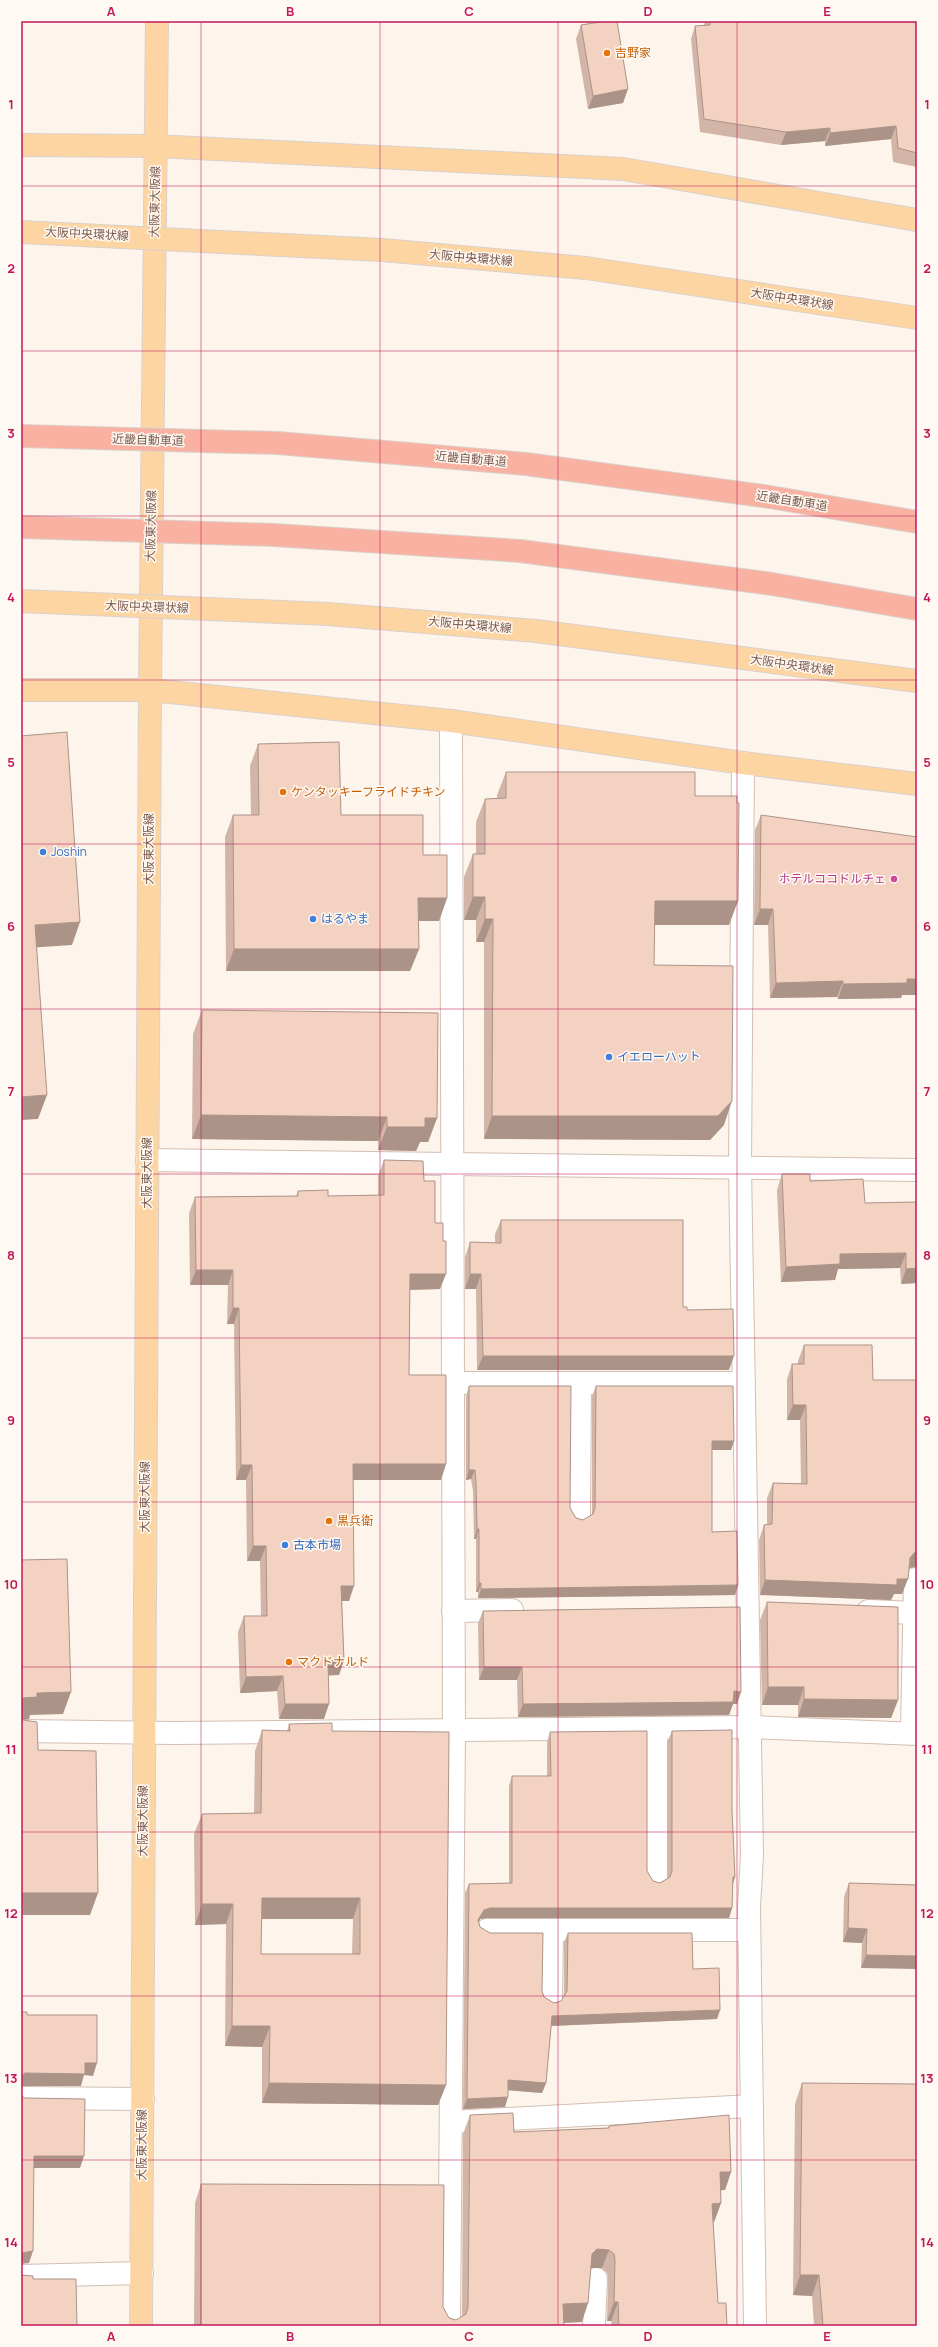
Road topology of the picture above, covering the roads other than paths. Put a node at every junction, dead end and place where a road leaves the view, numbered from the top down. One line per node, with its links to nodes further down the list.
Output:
1 (157, 21): 3 (main road, 大阪東大阪線)
2 (21, 145): 3 (main road)
3 (155, 146): 4 (main road); 14 (main road, 大阪東大阪線)
4 (917, 220)
5 (21, 232): 6 (main road, 大阪中央環状線, bridge)
6 (917, 318)
7 (21, 436): 8 (highway, 近畿自動車道, bridge)
8 (917, 522)
9 (21, 527): 11 (highway, bridge)
10 (21, 601): 12 (main road, 大阪中央環状線, bridge)
11 (917, 609)
12 (917, 681)
13 (21, 690): 14 (main road)
14 (150, 690): 15 (main road); 18 (main road, 大阪東大阪線)
15 (451, 721): 16 (main road); 19 (street)
16 (743, 763): 17 (main road); 20 (street)
17 (917, 784)
18 (147, 1160): 19 (street); 37 (main road, 大阪東大阪線)
19 (452, 1163): 20 (street); 22 (street)
20 (740, 1168): 21 (street); 24 (street)
21 (917, 1170)
22 (453, 1383): 23 (street); 30 (street)
23 (580, 1383): 24 (street); 25 (street)
24 (744, 1383): 27 (street)
25 (579, 1517)
26 (915, 1579): 32 (street)
27 (739, 1607): 28 (street); 33 (street)
28 (771, 1608)
29 (532, 1610): 30 (street)
30 (453, 1611): 35 (street)
31 (850, 1611): 32 (street)
32 (914, 1613): 38 (street)
33 (749, 1727): 34 (street); 38 (street); 42 (street)
34 (656, 1728): 35 (street); 39 (street)
35 (454, 1730): 37 (street); 47 (street)
36 (21, 1731): 37 (street)
37 (144, 1733): 45 (main road, 大阪東大阪線)
38 (915, 1733)
39 (656, 1880)
40 (487, 1930): 41 (street)
41 (552, 1930): 42 (street); 43 (street)
42 (750, 1930): 46 (street)
43 (551, 2000)
44 (21, 2098): 45 (street)
45 (143, 2099): 48 (main road, 大阪東大阪線)
46 (752, 2106): 47 (street); 54 (street)
47 (451, 2122): 52 (street)
48 (142, 2274): 49 (street); 51 (main road, 大阪東大阪線)
49 (21, 2276)
50 (596, 2279): 53 (street)
51 (141, 2326)
52 (449, 2326)
53 (594, 2326)
54 (755, 2326)

